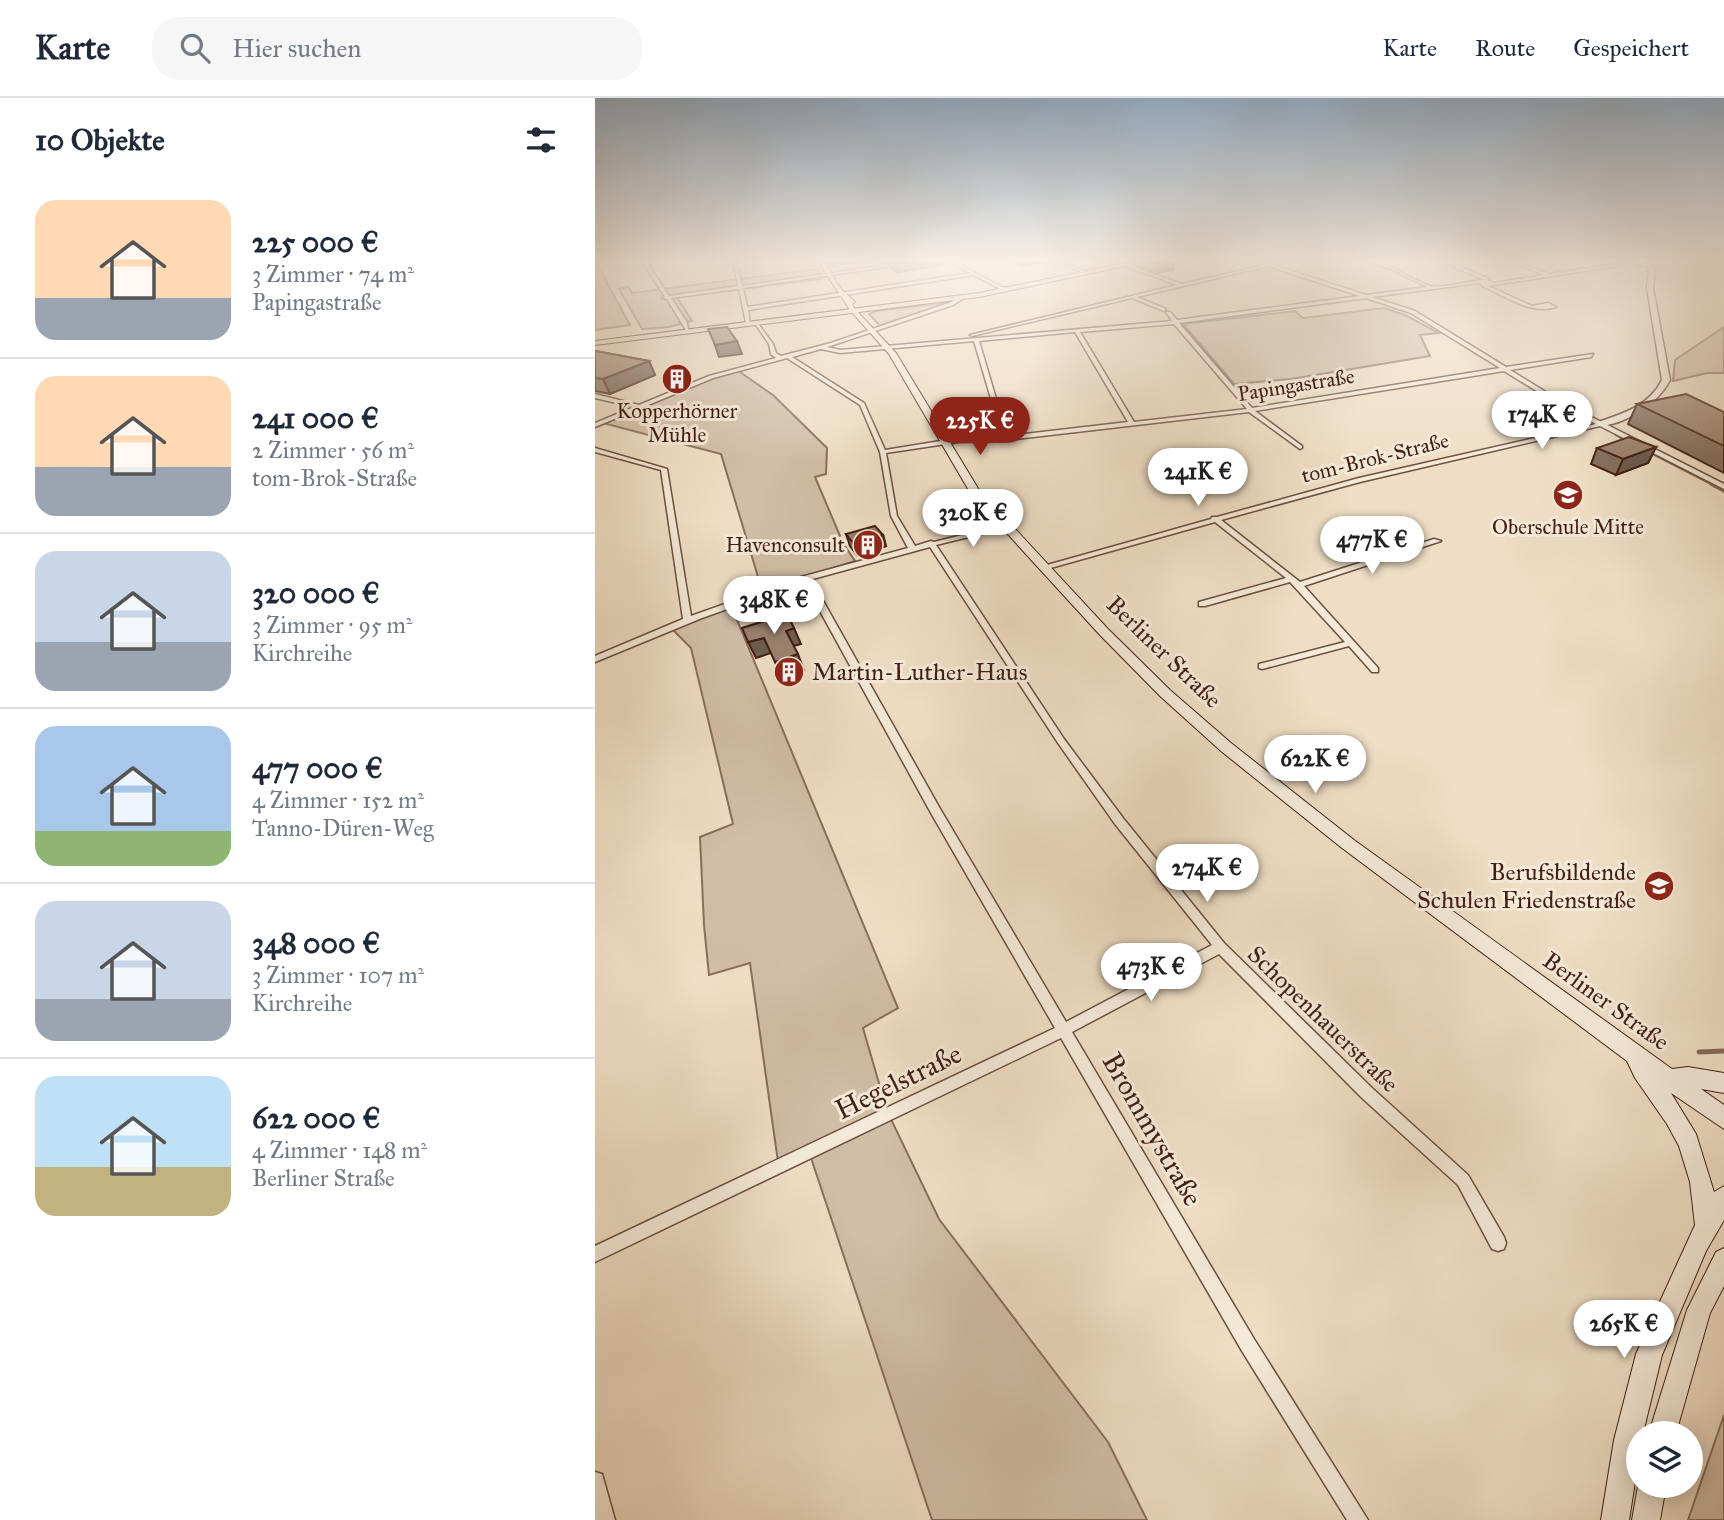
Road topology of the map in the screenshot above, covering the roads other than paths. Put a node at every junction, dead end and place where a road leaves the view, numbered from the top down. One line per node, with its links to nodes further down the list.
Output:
1 (686, 326): 11 (street)
2 (725, 326): 11 (main road)
3 (755, 326): 20 (street)
4 (877, 326): 10 (street)
5 (1009, 326): 15 (street)
6 (1122, 326): 12 (street)
7 (1180, 326): 24 (street)
8 (1437, 326): 21 (street)
9 (1658, 326): 26 (street, tom-Brok-Straße)
10 (872, 328): 16 (street); 17 (main road, Berliner Straße)
11 (687, 331): 14 (main road)
12 (1077, 331): 13 (street); 25 (street)
13 (976, 340): 15 (street); 28 (street)
14 (595, 342)
15 (958, 342): 17 (street)
16 (821, 347): 17 (street); 19 (street)
17 (888, 348): 29 (main road, Berliner Straße)
18 (1591, 355): 21 (street, Papingastraße)
19 (788, 356): 20 (street); 32 (street)
20 (780, 358): 23 (street)
21 (1506, 368): 24 (street, Papingastraße); 26 (street)
22 (595, 396): 23 (street)
23 (638, 406): 27 (street)
24 (1251, 410): 25 (street, Papingastraße); 30 (street)
25 (1132, 424): 28 (street, Papingastraße)
26 (1601, 424): 33 (street); 34 (street, tom-Brok-Straße)
27 (595, 425)
28 (1005, 438): 29 (street, Papingastraße)
29 (947, 446): 32 (street, Papingastraße); 35 (main road, Berliner Straße)
30 (1300, 447)
31 (595, 450): 43 (street)
32 (883, 452): 38 (street)
33 (1724, 487)
34 (1214, 518): 39 (street, tom-Brok-Straße); 41 (street)
35 (1004, 522): 37 (street); 39 (main road, Berliner Straße)
36 (1437, 541): 41 (street)
37 (931, 543): 38 (street); 48 (street, Schopenhauerstraße)
38 (912, 548): 40 (street)
39 (1044, 567): 50 (main road, Berliner Straße)
40 (804, 579): 43 (street); 49 (street, Brommystraße)
41 (1295, 582): 42 (street); 44 (street)
42 (1202, 604)
43 (687, 620): 45 (street)
44 (1352, 643): 46 (street); 47 (street)
45 (595, 659)
46 (1262, 666)
47 (1375, 670)
48 (1220, 947): 49 (street, Hegelstraße); 56 (street, Schopenhauerstraße)
49 (1066, 1029): 57 (street, Hegelstraße); 63 (street, Brommystraße)
50 (1634, 1053): 51 (main road, Berliner Straße); 55 (main road)
51 (1670, 1079): 52 (main road); 53 (main road, Berliner Straße)
52 (1724, 1083)
53 (1724, 1118)
54 (1724, 1197): 55 (main road)
55 (1707, 1224): 64 (main road)
56 (1498, 1243)
57 (595, 1254)
58 (1724, 1260): 59 (main road)
59 (1666, 1421)
60 (595, 1482): 62 (street)
61 (1650, 1498): 65 (main road)
62 (605, 1520)
63 (1358, 1520)
64 (1615, 1520)
65 (1646, 1520)

